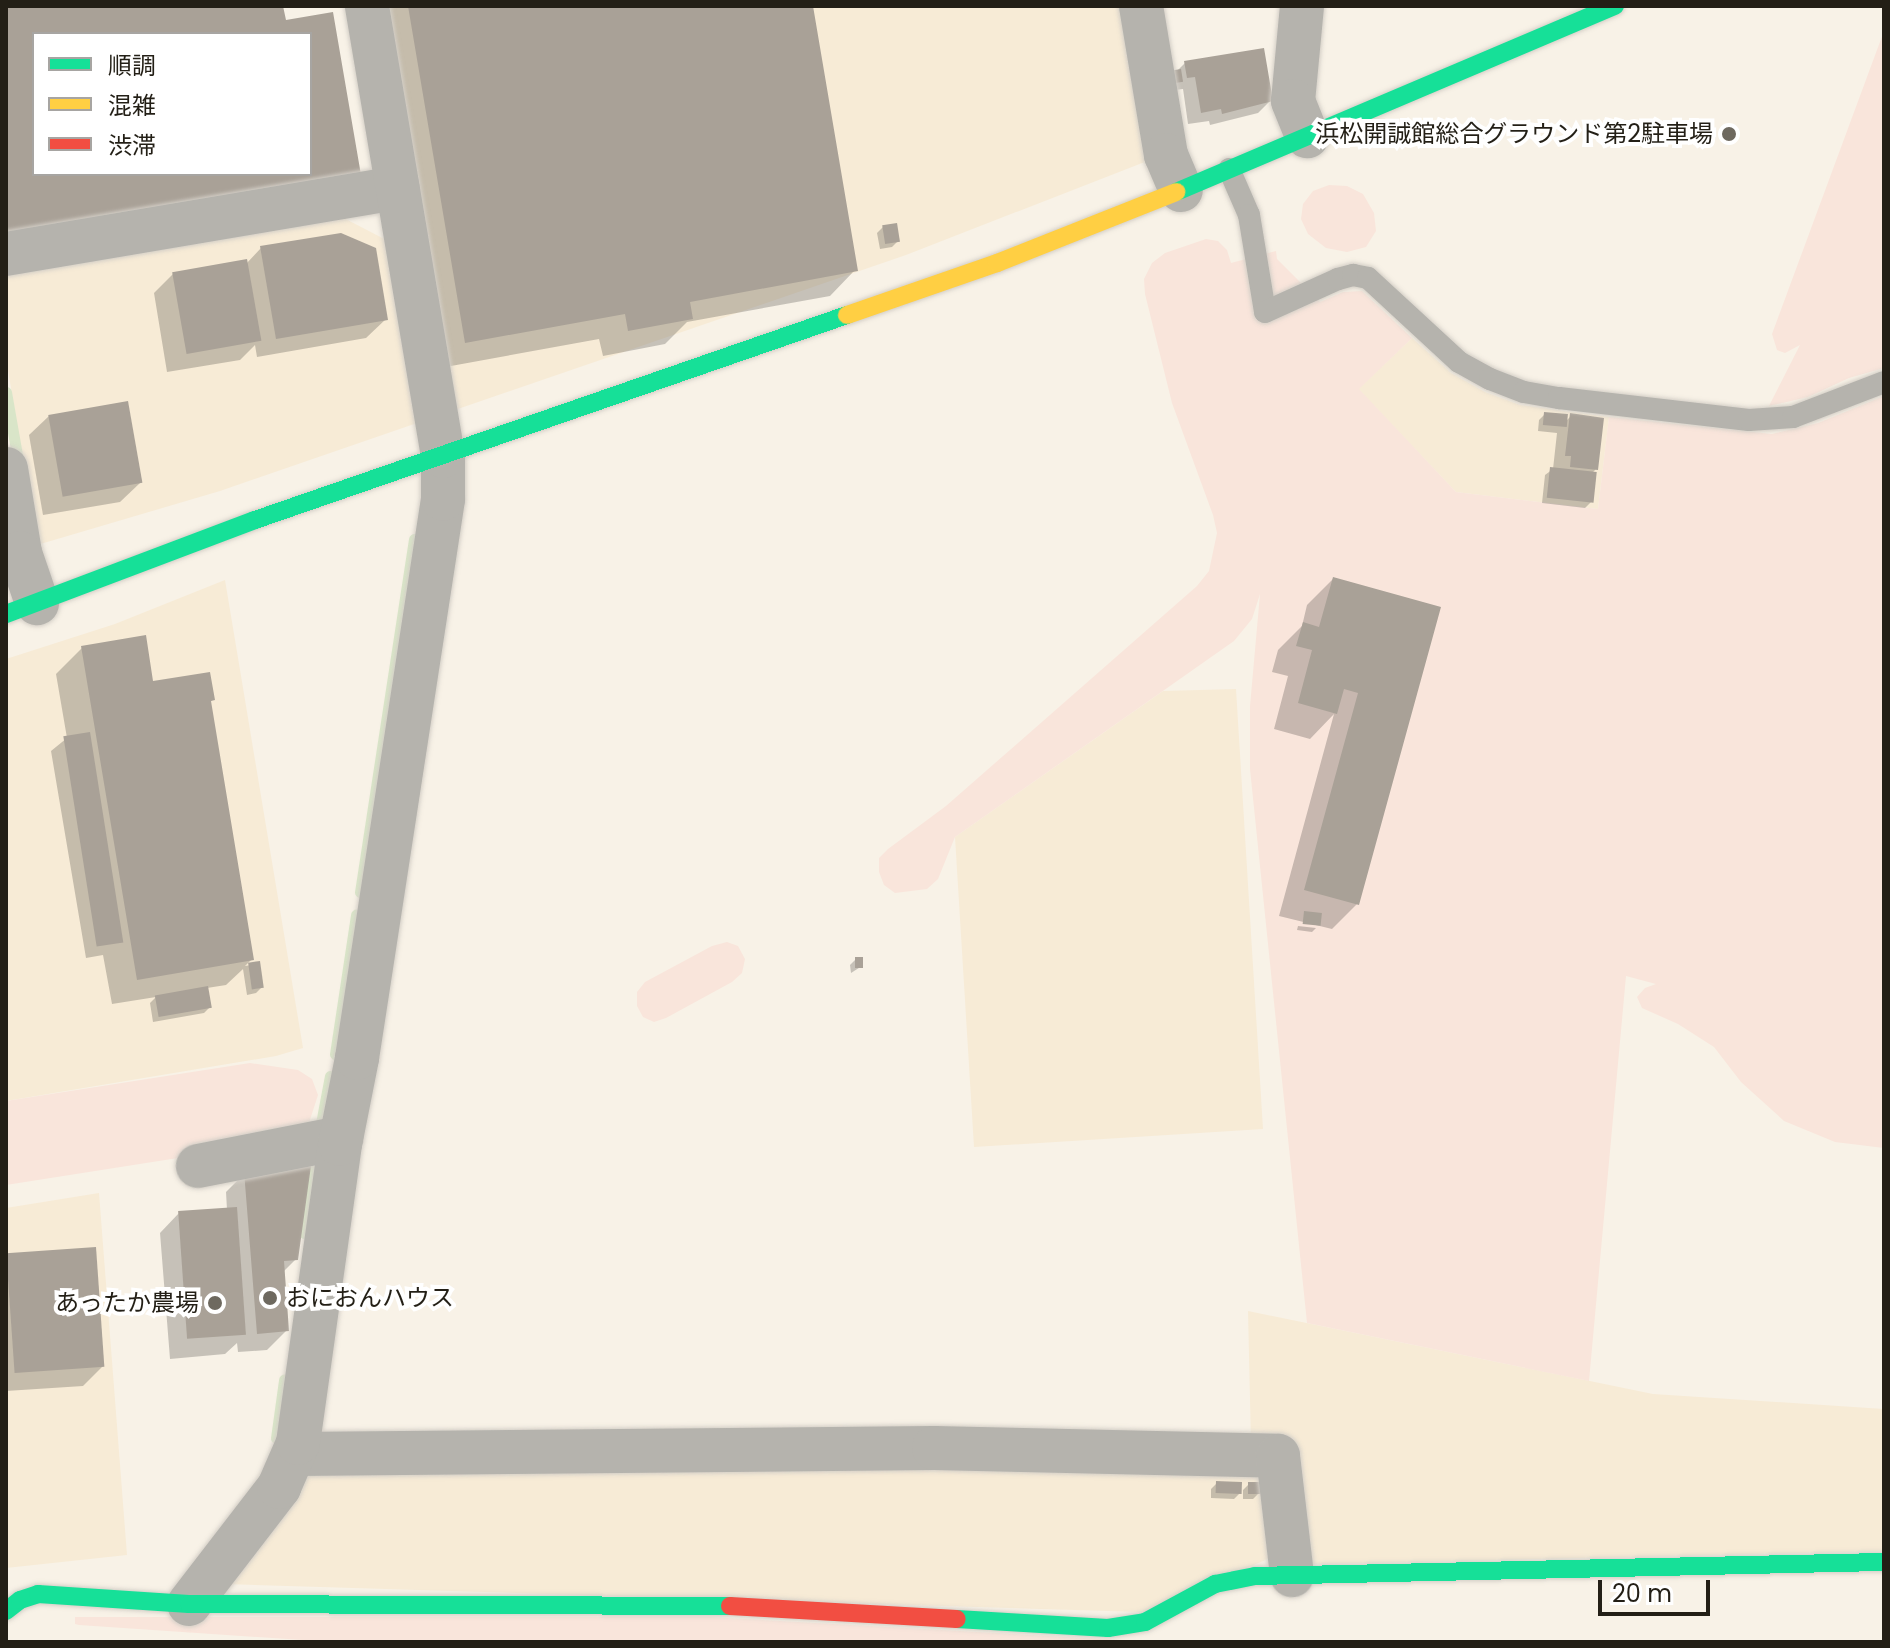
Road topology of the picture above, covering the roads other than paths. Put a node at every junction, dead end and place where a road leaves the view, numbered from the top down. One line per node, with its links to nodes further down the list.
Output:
1 (367, 6): 7 (street)
2 (1141, 6): 8 (street)
3 (1302, 6): 5 (street)
4 (1615, 6): 5 (street)
5 (1307, 136): 6 (street)
6 (1229, 169): 8 (street); 10 (lane)
7 (397, 188): 9 (street); 11 (street)
8 (1181, 190): 11 (street)
9 (6, 254)
10 (1884, 382)
11 (443, 456): 13 (street); 14 (street)
12 (6, 469): 13 (street)
13 (22, 609)
14 (341, 1138): 15 (street); 16 (street)
15 (198, 1166)
16 (294, 1454): 18 (street); 19 (street)
17 (1884, 1562): 18 (street)
18 (1292, 1575): 19 (street)
19 (189, 1604): 20 (street)
20 (6, 1611)

